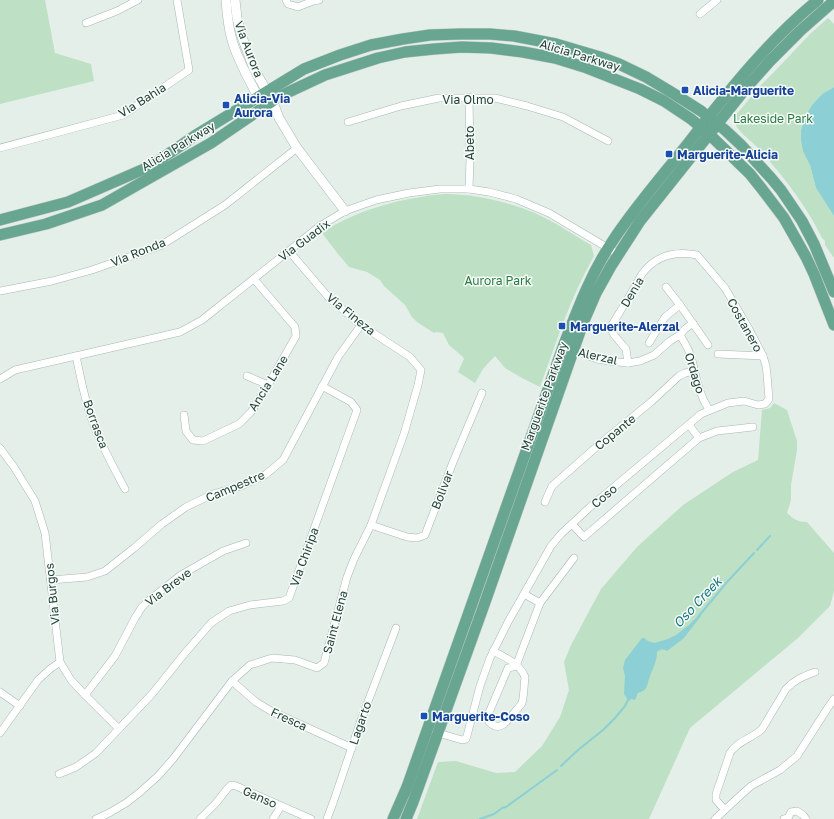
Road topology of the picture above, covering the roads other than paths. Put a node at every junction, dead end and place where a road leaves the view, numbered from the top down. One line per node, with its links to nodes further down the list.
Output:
1 (138, 0): 11 (street)
2 (177, 0): 19 (street, Via Bahia)
3 (226, 0): 12 (street, Via Aurora)
4 (234, 0): 12 (street, Via Aurora)
5 (286, 0): 6 (street)
6 (320, 0)
7 (717, 0): 10 (street)
8 (818, 0): 15 (main road, Marguerite Parkway)
9 (834, 1): 15 (main road, Marguerite Parkway)
10 (700, 14)
11 (86, 23)
12 (262, 94): 14 (street, Via Aurora); 15 (main road, Alicia Parkway); 23 (main road, Alicia Parkway)
13 (469, 98): 16 (street, Via Olmo); 18 (street, Via Olmo); 21 (street, Abeto)
14 (268, 104): 17 (main road, Alicia Parkway); 20 (street, Via Aurora); 24 (main road, Alicia Parkway)
15 (713, 121): 17 (main road, Marguerite Parkway); 32 (main road, Alicia Parkway)
16 (348, 122)
17 (705, 131): 25 (main road, Marguerite Parkway); 27 (main road, Marguerite Parkway); 36 (main road, Alicia Parkway)
18 (608, 141)
19 (0, 148)
20 (297, 148): 22 (street, Via Aurora); 31 (street, Via Ronda)
21 (469, 189): 22 (street, Via Guadix); 25 (street, Via Guadix)
22 (345, 211): 26 (street, Via Guadix)
23 (0, 220)
24 (0, 234)
25 (608, 248): 27 (street, Via Guadix); 40 (main road, Marguerite Parkway)
26 (289, 251): 29 (street, Via Guadix); 35 (street, Via Fineza)
27 (618, 254): 40 (main road, Marguerite Parkway)
28 (697, 255): 43 (street, Costanero); 44 (street, Denia)
29 (254, 279): 42 (street, Via Guadix); 49 (street, Ancia Lane)
30 (666, 287): 33 (street)
31 (0, 292)
32 (834, 292)
33 (680, 305): 34 (street); 38 (street)
34 (693, 323): 37 (street, Alerzal); 39 (street)
35 (361, 325): 45 (street, Via Fineza); 50 (street, Campestre)
36 (834, 325)
37 (680, 335): 44 (street, Alerzal); 46 (street, Ordago)
38 (649, 343)
39 (708, 345)
40 (568, 349): 44 (street, Alerzal); 79 (main road, Marguerite Parkway)
41 (718, 354): 43 (street)
42 (76, 356): 48 (street, Via Guadix); 59 (street, Borrasca)
43 (763, 356): 52 (street, Costanero)
44 (628, 363)
45 (421, 370): 62 (street, Saint Elena)
46 (694, 371): 53 (street, Ordago); 60 (street, Copante)
47 (247, 376): 49 (street)
48 (0, 379)
49 (268, 385): 54 (street, Ancia Lane)
50 (322, 386): 65 (street, Campestre); 78 (street, Via Chiripa)
51 (482, 393): 62 (street, Bolivar)
52 (765, 404): 53 (street, Coso)
53 (709, 410): 55 (street, Coso)
54 (184, 415)
55 (689, 425): 57 (street); 61 (street, Coso)
56 (754, 427): 57 (street, Coso)
57 (699, 438): 61 (street, Coso)
58 (0, 448): 65 (street, Via Burgos)
59 (125, 489)
60 (545, 502)
61 (572, 524): 66 (street, Coso)
62 (371, 525): 73 (street, Saint Elena)
63 (246, 543): 75 (street, Via Breve)
64 (574, 558): 67 (street)
65 (51, 580): 70 (street, Via Burgos)
66 (524, 594): 67 (street); 69 (street, Coso)
67 (540, 603): 71 (street)
68 (396, 628): 81 (street, Lagarto)
69 (493, 651): 71 (street); 79 (street, Coso)
70 (60, 662): 75 (street, Via Burgos); 77 (street)
71 (516, 666): 71 (street)
72 (815, 672): 84 (street)
73 (232, 681): 81 (street, Fresca); 85 (street, Saint Elena)
74 (0, 692): 77 (street)
75 (85, 695): 78 (street, Via Burgos)
76 (834, 699): 84 (street)
77 (20, 706): 80 (street)
78 (119, 729): 82 (street, Via Chiripa)
79 (433, 731): 90 (main road, Marguerite Parkway); 91 (main road, Marguerite Parkway)
80 (0, 734)
81 (352, 748): 89 (street, Lagarto)
82 (59, 774)
83 (281, 806): 86 (street, Ganso); 87 (street); 88 (street, Ganso)
84 (725, 810): 92 (street)
85 (96, 819)
86 (200, 819)
87 (273, 819)
88 (311, 819)
89 (327, 819)
90 (393, 819)
91 (406, 819)
92 (715, 819)
93 (787, 819): 94 (street)
94 (806, 819)

